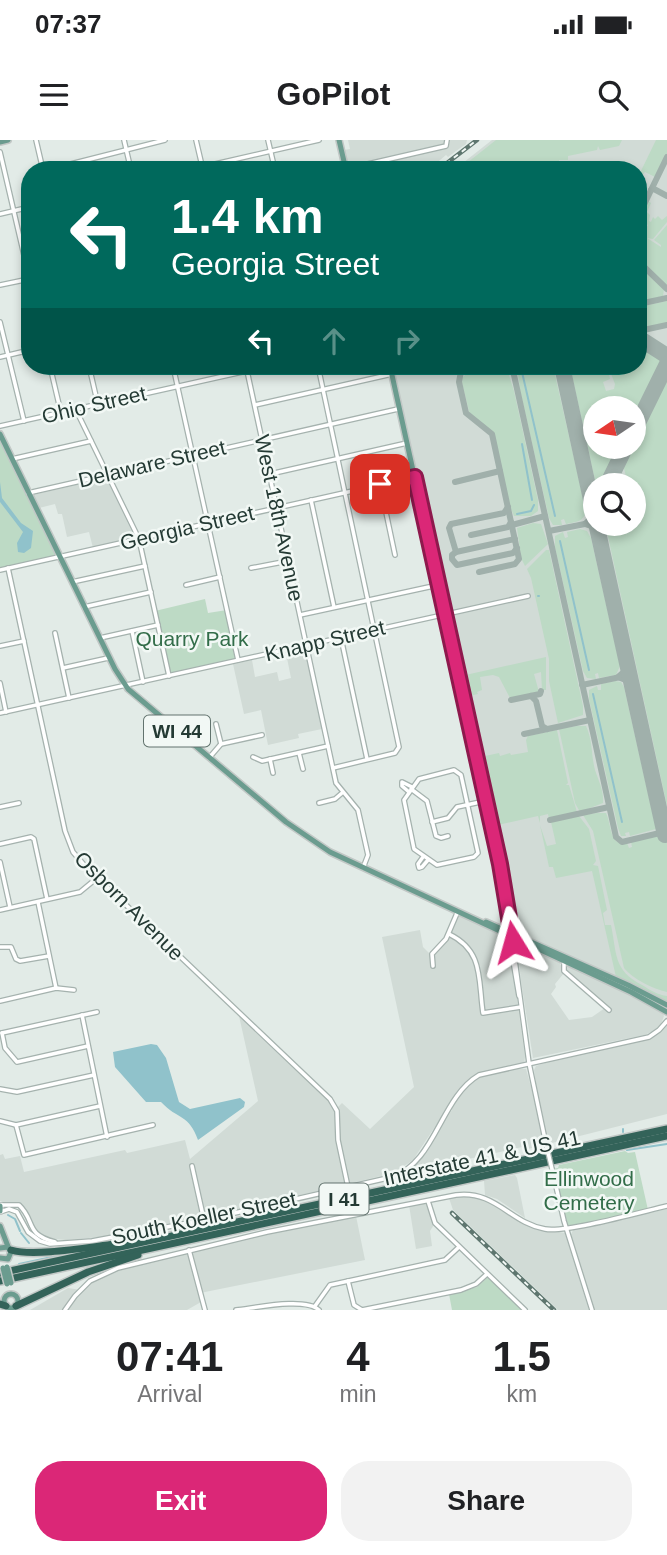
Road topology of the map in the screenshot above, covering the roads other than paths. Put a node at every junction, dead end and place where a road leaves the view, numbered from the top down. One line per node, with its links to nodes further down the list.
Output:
1 (8, 140): 9 (main road)
2 (36, 140): 14 (street)
3 (124, 140): 11 (street)
4 (165, 140): 11 (street)
5 (196, 140): 17 (street)
6 (268, 140): 12 (street)
7 (319, 140): 12 (street)
8 (339, 140): 20 (main road)
9 (0, 142)
10 (447, 142): 21 (street)
11 (126, 149): 15 (street); 16 (street)
12 (270, 151): 18 (street); 19 (street)
13 (0, 152): 23 (street)
14 (42, 161)
15 (80, 161)
16 (129, 161)
17 (201, 161)
18 (231, 161)
19 (273, 161)
20 (343, 161)
21 (378, 161)
22 (21, 209): 23 (street)
23 (13, 211): 24 (street); 25 (street)
24 (0, 214)
25 (21, 243)
26 (21, 281): 27 (street)
27 (0, 285)
28 (0, 322): 30 (street)
29 (21, 352): 30 (street)
30 (8, 355): 31 (street); 47 (street)
31 (0, 357)
32 (52, 375): 46 (street)
33 (91, 375): 42 (street)
34 (175, 375): 40 (street)
35 (220, 375): 40 (street, Ohio Street)
36 (249, 375): 43 (street, West 18th Avenue)
37 (320, 375): 41 (street)
38 (388, 375): 41 (street)
39 (392, 375): 44 (main road)
40 (178, 386): 42 (street, Ohio Street); 54 (street)
41 (323, 390): 43 (street); 48 (street)
42 (98, 405): 45 (street, Ohio Street)
43 (255, 405): 51 (street, West 18th Avenue)
44 (400, 409): 48 (street, Delaware Street); 53 (main road)
45 (76, 410): 46 (street, Ohio Street); 52 (street)
46 (61, 413): 47 (street, Ohio Street)
47 (24, 421): 49 (street, Ohio Street)
48 (331, 424): 51 (street, Delaware Street); 55 (street)
49 (0, 426)
50 (0, 434): 56 (main road, WI 44)
51 (262, 439): 54 (street, Delaware Street); 57 (street, West 18th Avenue)
52 (90, 441): 56 (street); 58 (street)
53 (407, 443): 55 (street); 59 (main road)
54 (193, 455): 58 (street, Delaware Street); 65 (street)
55 (338, 458): 57 (street); 61 (street)
56 (12, 459): 62 (main road, WI 44)
57 (270, 474): 64 (street, West 18th Avenue)
58 (107, 475): 62 (street, Delaware Street); 66 (street)
59 (415, 477): 60 (street, Georgia Street); 76 (main road)
60 (380, 484): 61 (street, Georgia Street); 67 (street)
61 (346, 492): 63 (street, Georgia Street); 80 (street)
62 (29, 493): 68 (main road, WI 44)
63 (311, 500): 64 (street, Georgia Street); 82 (street)
64 (277, 508): 65 (street, Georgia Street); 69 (street, West 18th Avenue)
65 (208, 523): 66 (street, Georgia Street); 74 (street)
66 (139, 539): 68 (street, Georgia Street); 70 (street)
67 (395, 555)
68 (60, 557): 71 (street, Georgia Street); 75 (main road, WI 44)
69 (288, 561): 72 (street); 83 (street, West 18th Avenue)
70 (145, 566): 75 (street); 78 (street)
71 (8, 568): 73 (street, Georgia Street); 91 (street, Osborn Avenue)
72 (251, 568)
73 (0, 570)
74 (220, 577): 77 (street); 95 (street)
75 (72, 582): 81 (main road, WI 44)
76 (439, 584): 80 (street); 84 (main road)
77 (186, 585)
78 (151, 592): 81 (street); 85 (street)
79 (528, 596): 84 (street, Knapp Street)
80 (369, 600): 82 (street); 86 (street)
81 (84, 607): 89 (main road, WI 44)
82 (335, 608): 83 (street)
83 (300, 615): 92 (street, West 18th Avenue)
84 (445, 615): 86 (street, Knapp Street); 119 (main road)
85 (158, 625): 87 (street); 97 (street)
86 (376, 630): 90 (street, Knapp Street); 113 (street)
87 (132, 631): 89 (street); 98 (street)
88 (55, 633): 96 (street)
89 (100, 638): 94 (main road, WI 44)
90 (341, 638): 92 (street, Knapp Street); 113 (street)
91 (24, 641): 93 (street); 102 (street, Osborn Avenue)
92 (307, 645): 95 (street, Knapp Street); 108 (street, West 18th Avenue)
93 (0, 646)
94 (109, 657): 96 (street); 100 (main road, WI 44)
95 (238, 660): 97 (street, Knapp Street)
96 (62, 668): 101 (street)
97 (169, 676): 98 (street, Knapp Street)
98 (143, 682): 100 (street, Knapp Street)
99 (0, 683): 103 (street)
100 (125, 686): 101 (street, Knapp Street); 111 (main road, WI 44)
101 (69, 698): 102 (street, Knapp Street)
102 (38, 705): 103 (street, Knapp Street); 132 (street, Osborn Avenue)
103 (6, 712): 104 (street, Knapp Street)
104 (0, 713)
105 (216, 724): 107 (street)
106 (262, 736): 107 (street)
107 (221, 744): 111 (street)
108 (328, 746): 109 (street); 114 (street, West 18th Avenue)
109 (299, 753): 112 (street); 115 (street)
110 (253, 757): 112 (street)
111 (209, 758): 131 (main road, WI 44)
112 (270, 759): 116 (street)
113 (367, 760): 114 (street)
114 (333, 768): 118 (street, West 18th Avenue)
115 (303, 769)
116 (273, 773)
117 (411, 789): 122 (street); 124 (street); 127 (street)
118 (342, 793): 121 (street); 131 (street, West 18th Avenue)
119 (485, 801): 122 (street); 129 (main road)
120 (19, 803): 123 (street)
121 (319, 803)
122 (468, 804): 124 (street); 128 (street)
123 (0, 807)
124 (432, 821): 125 (street)
125 (447, 836)
126 (0, 844): 133 (street)
127 (423, 856): 128 (street); 128 (street)
128 (428, 860)
129 (498, 861): 139 (main road); 142 (main road)
130 (0, 862): 135 (street)
131 (363, 869): 137 (main road, WI 44)
132 (97, 878): 133 (street); 174 (street, Osborn Avenue)
133 (47, 899): 134 (street)
134 (38, 902): 135 (street); 146 (street)
135 (10, 907): 136 (street)
136 (0, 910)
137 (458, 911): 138 (main road, WI 44); 141 (street)
138 (471, 917): 140 (main road, WI 44); 142 (main road, WI 44)
139 (507, 921): 140 (main road); 142 (main road)
140 (498, 927): 142 (main road, WI 44)
141 (449, 934): 149 (street); 155 (street)
142 (510, 935): 143 (main road, WI 44); 145 (main road, WI 44); 147 (street); 153 (street)
143 (521, 942): 145 (main road, WI 44); 147 (main road)
144 (0, 947): 146 (street)
145 (550, 953): 148 (main road, WI 44)
146 (50, 956): 150 (street)
147 (515, 957): 153 (street)
148 (563, 961): 154 (main road, WI 44); 156 (street); 158 (main road, WI 44)
149 (433, 966)
150 (56, 988): 151 (street); 152 (street)
151 (74, 989)
152 (0, 1000)
153 (521, 1002): 155 (street)
154 (667, 1005)
155 (522, 1007): 163 (street)
156 (608, 1010)
157 (97, 1012): 159 (street)
158 (667, 1012)
159 (82, 1015): 161 (street); 162 (street)
160 (667, 1021): 163 (street, South Koeller Street)
161 (1, 1033): 162 (street)
162 (88, 1046): 164 (street)
163 (529, 1063): 174 (street, South Koeller Street); 181 (street, bridge)
164 (94, 1075): 165 (street); 166 (street)
165 (0, 1089)
166 (100, 1107): 168 (street); 171 (street)
167 (0, 1121): 168 (street)
168 (16, 1125): 171 (street)
169 (153, 1125): 171 (street)
170 (667, 1127): 185 (highway, Interstate 41 & US 41 / I 41)
171 (107, 1137)
172 (667, 1137): 183 (highway, Interstate 41 & US 41 / I 41)
173 (192, 1166): 179 (street)
174 (348, 1186): 179 (street, South Koeller Street)
175 (428, 1202): 181 (street); 186 (street); 188 (street)
176 (0, 1205): 178 (main road); 184 (street)
177 (667, 1206): 181 (street)
178 (0, 1212): 184 (street, South Koeller Street)
179 (204, 1220): 184 (street, South Koeller Street)
180 (0, 1226): 187 (main road)
181 (566, 1228): 203 (street)
182 (0, 1238): 187 (main road)
183 (186, 1240): 193 (highway, I 41); 195 (highway)
184 (57, 1242)
185 (143, 1242): 187 (highway); 190 (highway, I 41)
186 (459, 1247): 191 (street); 192 (street)
187 (6, 1249): 189 (main road); 190 (main road)
188 (189, 1250): 198 (street); 199 (street)
189 (0, 1259): 190 (main road)
190 (3, 1269): 193 (main road, bridge)
191 (487, 1274): 192 (street); 202 (street)
192 (348, 1281): 196 (street)
193 (6, 1282): 194 (main road); 195 (main road)
194 (6, 1296): 195 (main road); 197 (main road)
195 (17, 1305): 197 (main road)
196 (315, 1306): 200 (street); 201 (street)
197 (4, 1307)
198 (65, 1310)
199 (205, 1310)
200 (236, 1310)
201 (319, 1310)
202 (526, 1310)
203 (592, 1310)

